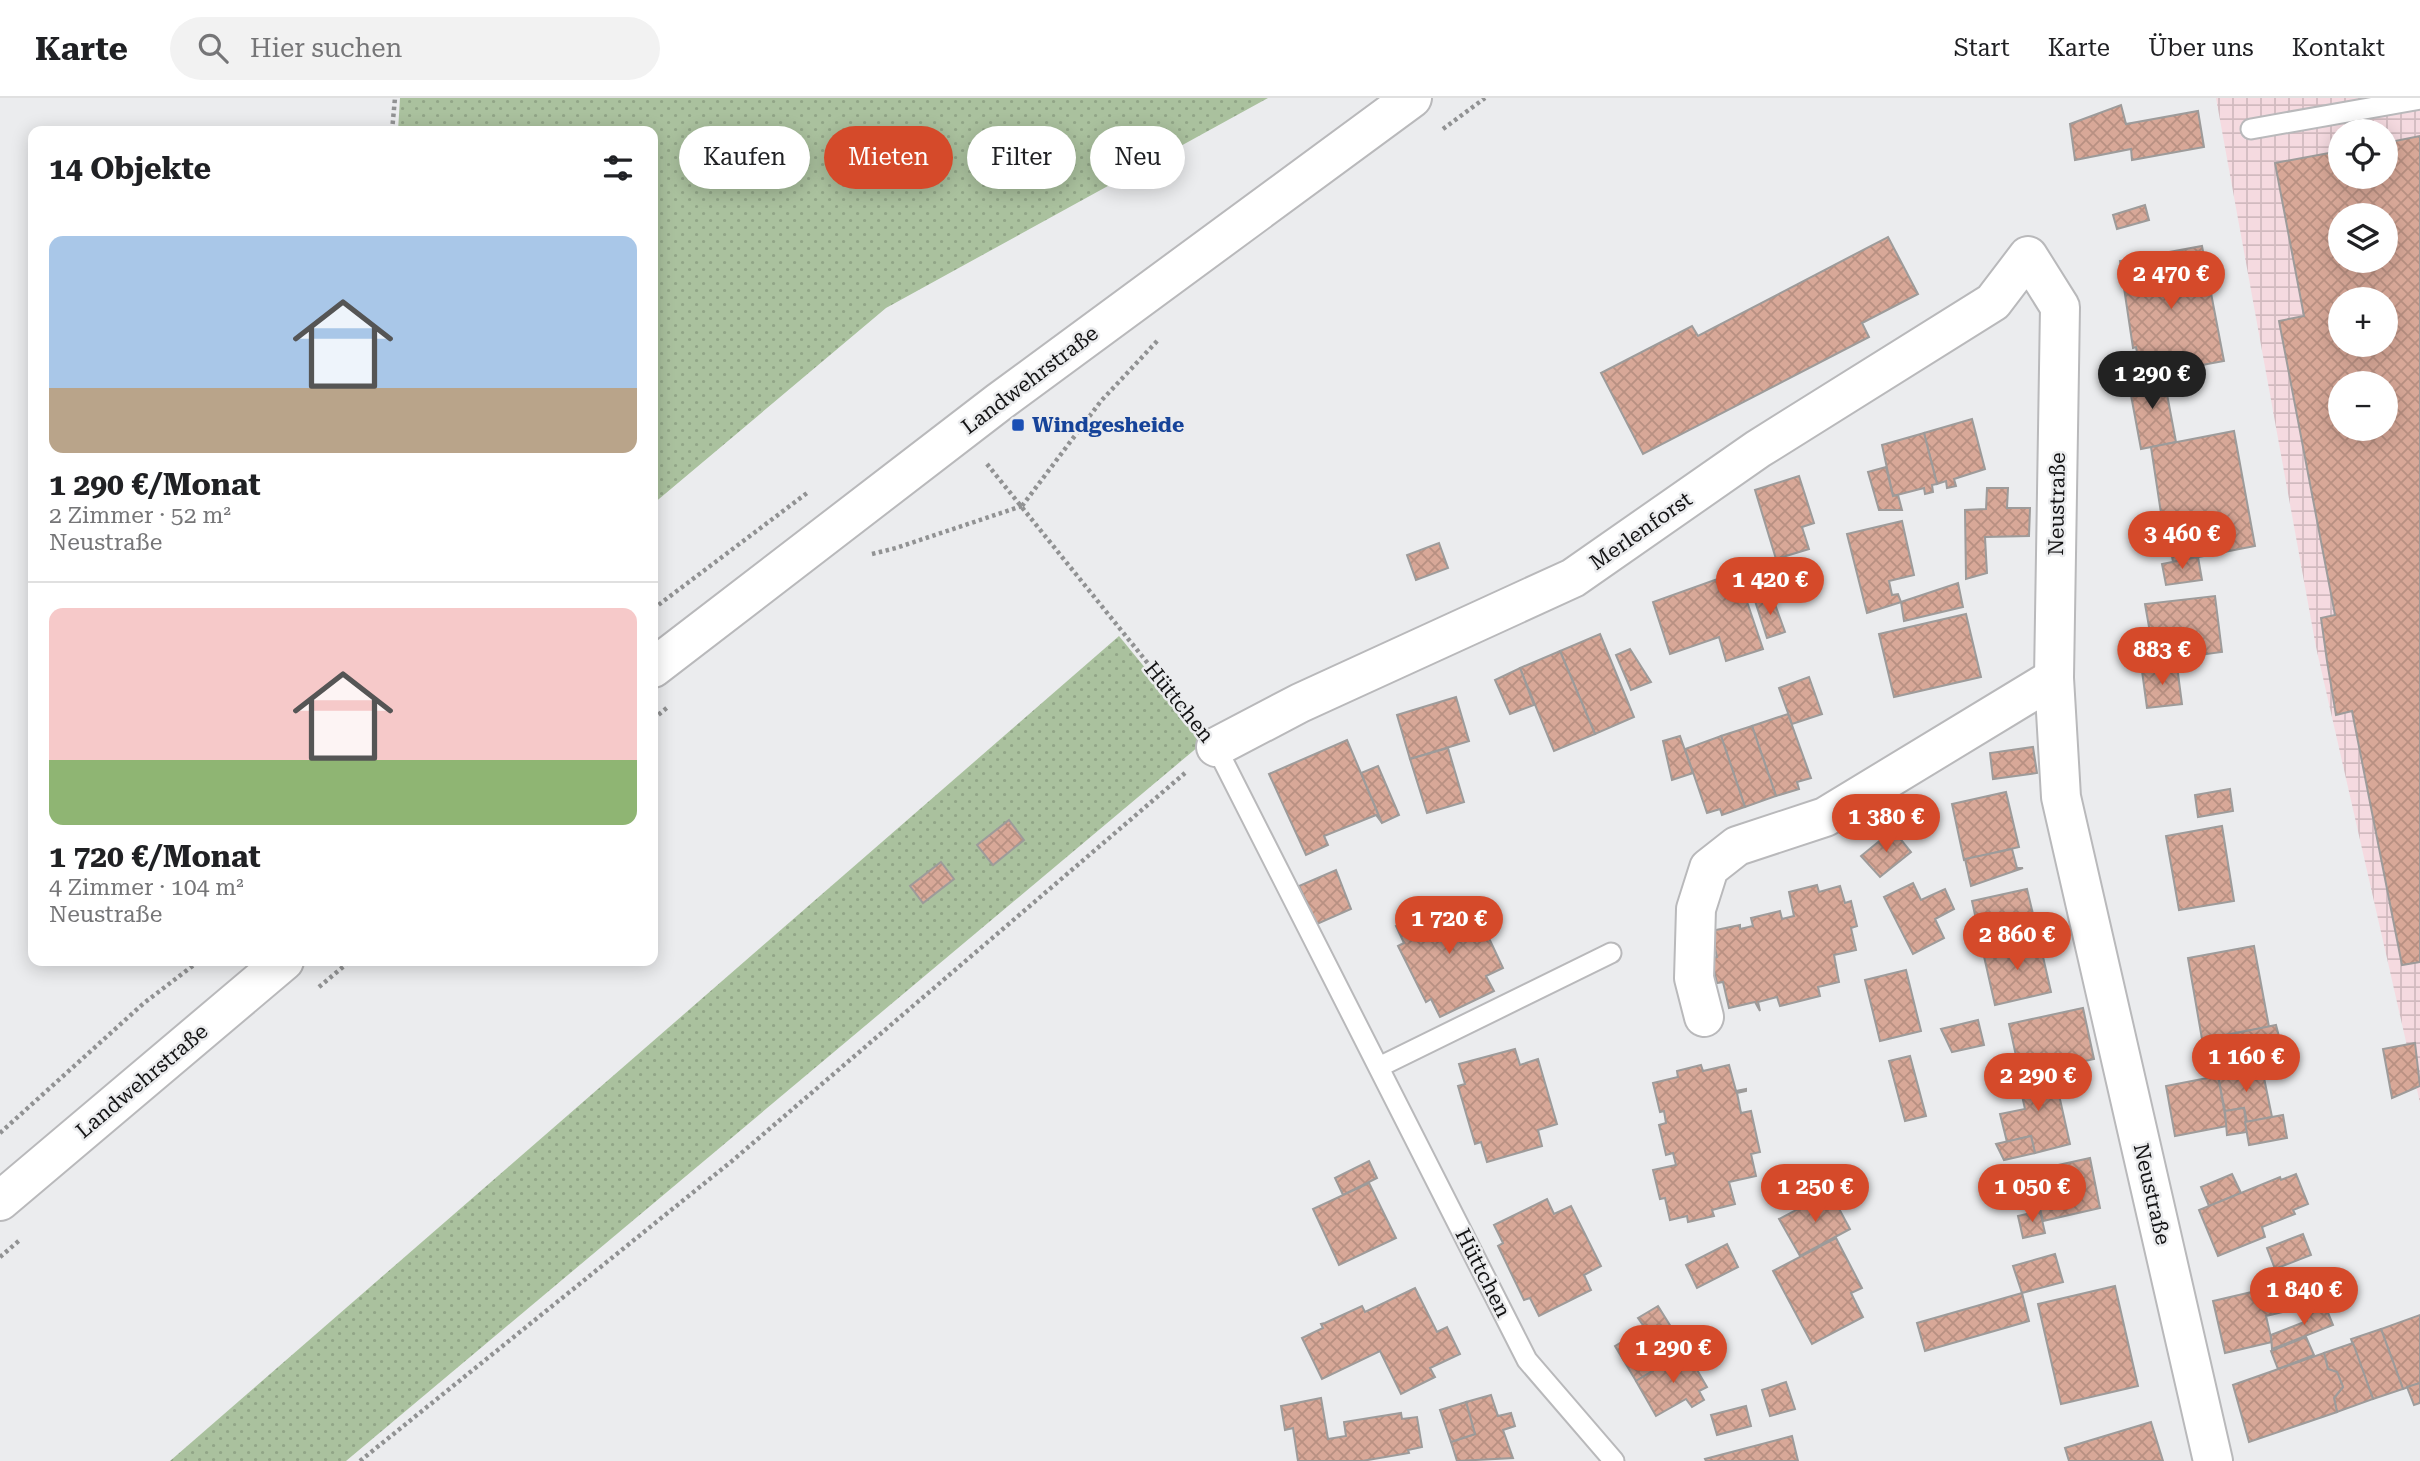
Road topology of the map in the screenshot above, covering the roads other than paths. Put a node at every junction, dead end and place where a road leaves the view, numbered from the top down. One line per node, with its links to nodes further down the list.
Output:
1 (1412, 98): 5 (street, Landwehrstraße)
2 (2420, 99): 3 (lane)
3 (2250, 129)
4 (2028, 256): 6 (street, Neustraße); 7 (street, Merlenforst)
5 (658, 664)
6 (2054, 678): 10 (street); 14 (street, Neustraße)
7 (1216, 747): 11 (lane, Hüttchen)
8 (1611, 953): 11 (lane)
9 (278, 966): 12 (street, Landwehrstraße)
10 (1704, 1017)
11 (1379, 1067): 13 (lane, Hüttchen)
12 (0, 1200)
13 (1614, 1461)
14 (2213, 1461)

